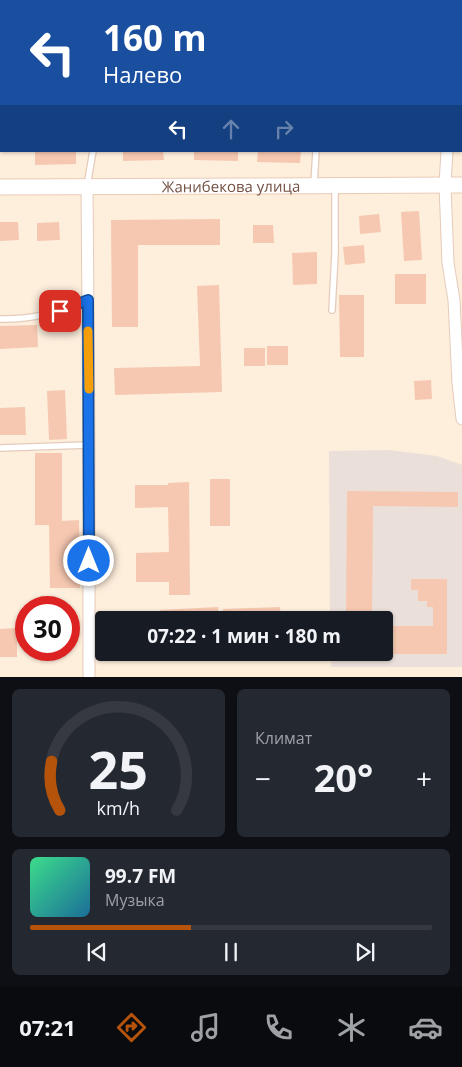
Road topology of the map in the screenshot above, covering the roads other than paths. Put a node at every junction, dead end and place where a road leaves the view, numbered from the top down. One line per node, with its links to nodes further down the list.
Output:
1 (93, 152): 8 (lane)
2 (316, 152): 4 (lane)
3 (447, 152): 6 (street)
4 (314, 184): 5 (street, Жанибекова улица); 8 (street, Жанибекова улица)
5 (335, 185): 6 (street, Жанибекова улица); 11 (lane)
6 (445, 185): 7 (street, Жанибекова улица); 13 (street)
7 (462, 185)
8 (86, 186): 9 (street, Жанибекова улица); 10 (street)
9 (0, 187)
10 (88, 300): 12 (lane); 14 (street)
11 (332, 310)
12 (0, 319)
13 (462, 419)
14 (89, 445): 15 (lane); 16 (street)
15 (0, 448)
16 (88, 677)

